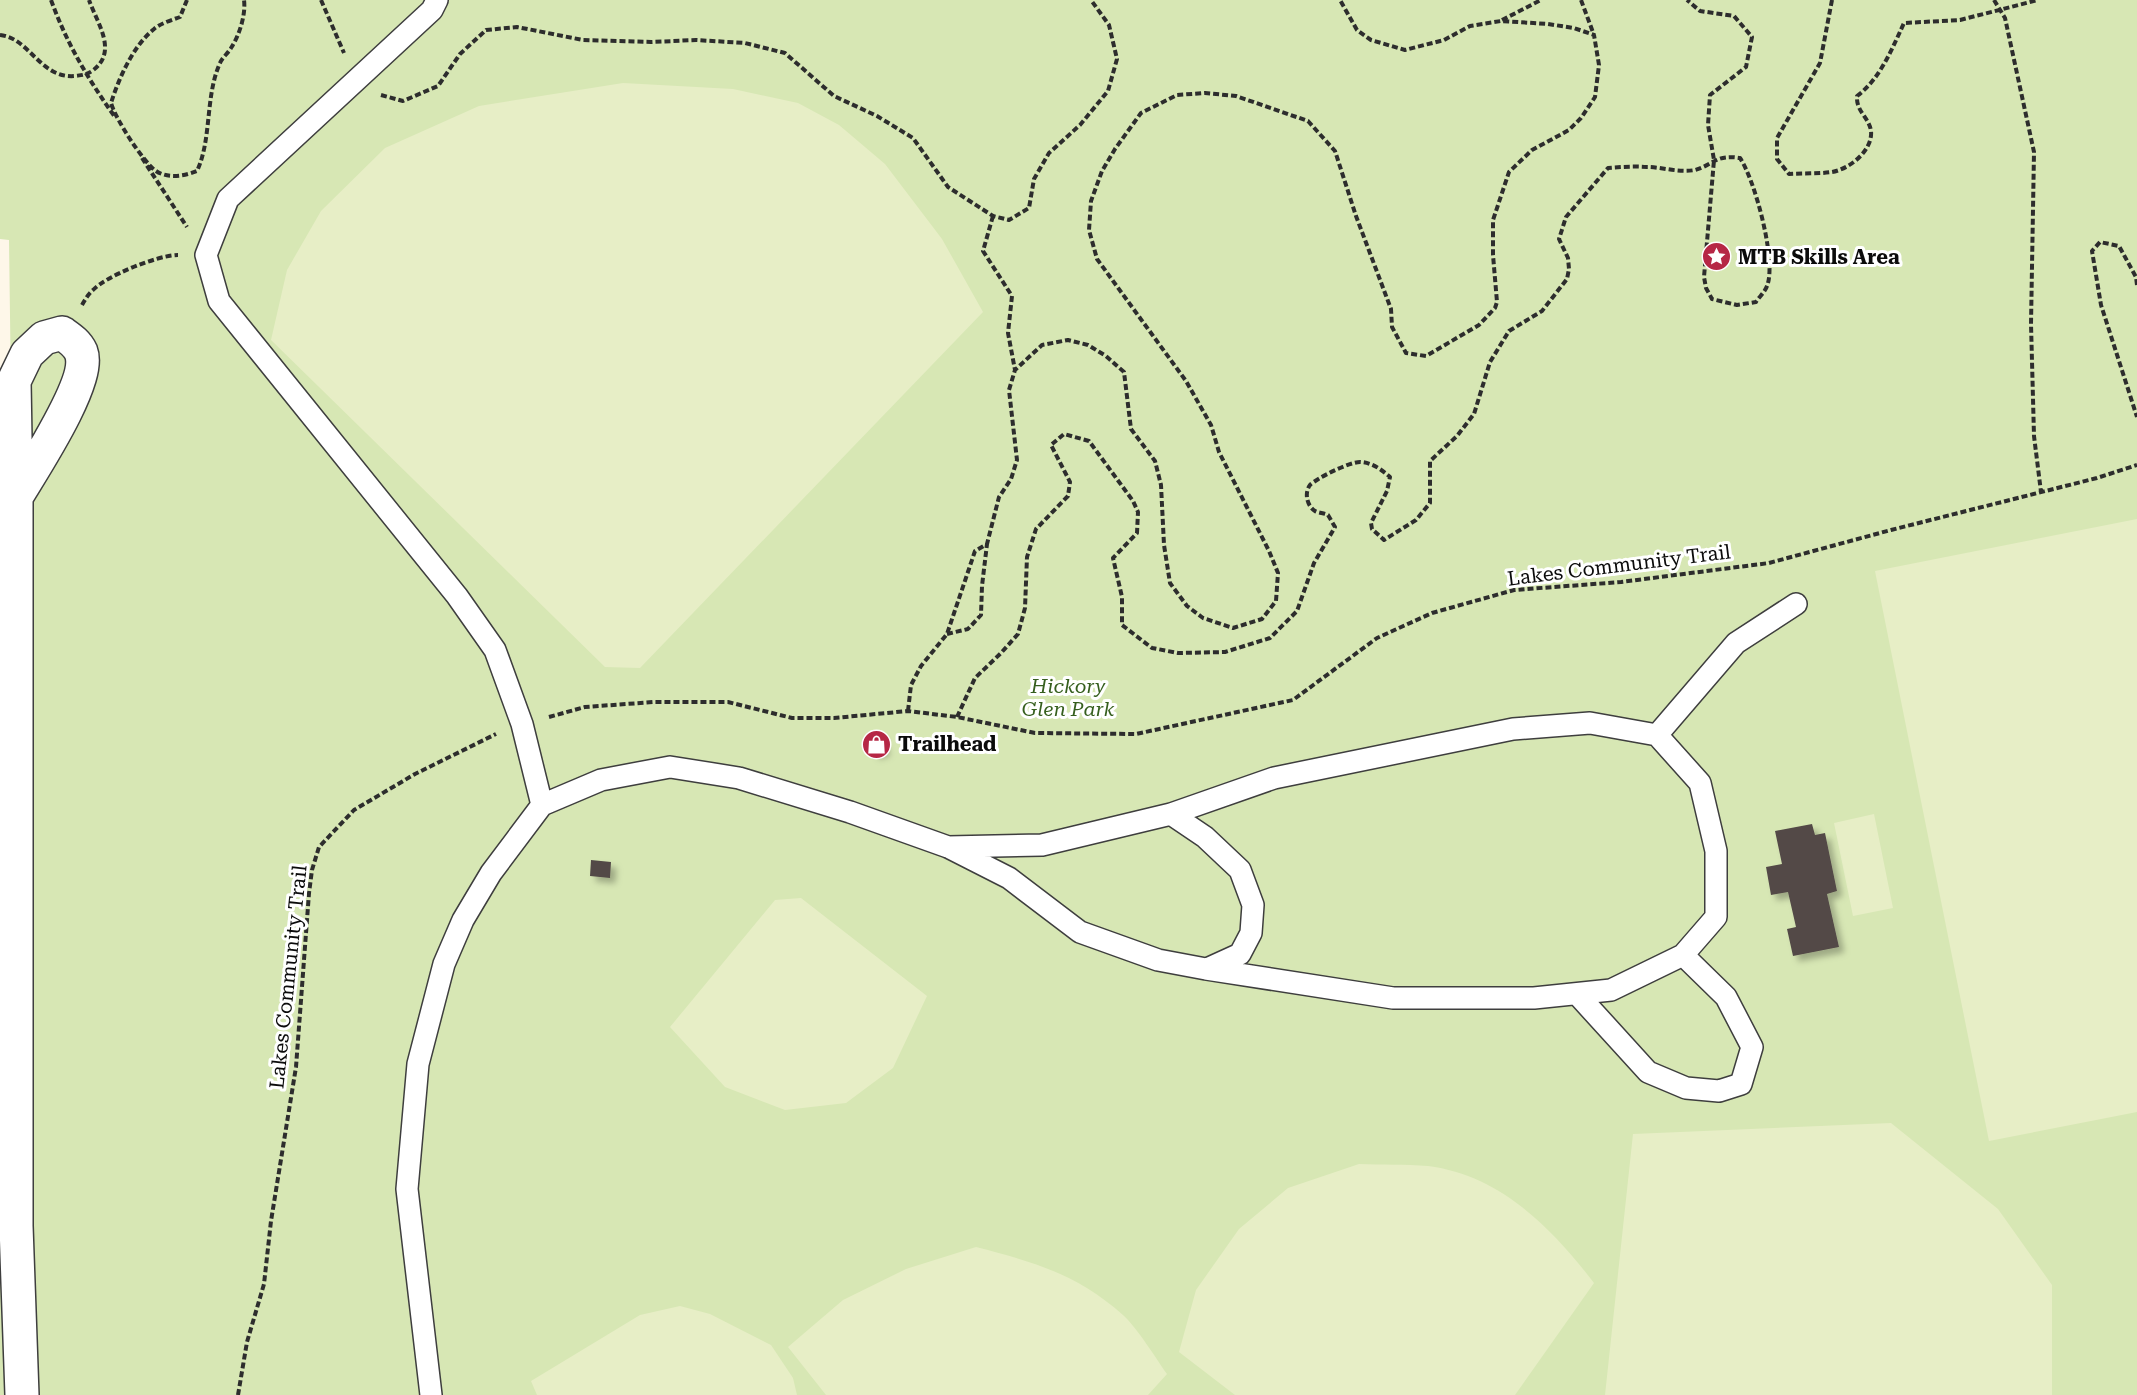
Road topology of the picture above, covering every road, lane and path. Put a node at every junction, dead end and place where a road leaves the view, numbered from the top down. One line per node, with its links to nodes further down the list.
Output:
1 (51, 0): 19 (path)
2 (89, 0): 19 (path)
3 (187, 0): 21 (path)
4 (244, 0): 21 (path)
5 (321, 0): 20 (path)
6 (437, 0): 20 (lane)
7 (1091, 0): 23 (path)
8 (1340, 0): 16 (path)
9 (1541, 0): 16 (path)
10 (1581, 0): 18 (path)
11 (1687, 0): 22 (path)
12 (1832, 0): 15 (path)
13 (1994, 0): 15 (path)
14 (2038, 0): 15 (path)
15 (2001, 11): 30 (path)
16 (1501, 21): 18 (path)
17 (0, 35): 19 (path)
18 (1594, 35): 27 (path)
19 (85, 75): 21 (path)
20 (357, 78): 23 (path); 24 (lane)
21 (131, 140): 24 (path)
22 (1714, 160): 22 (path); 36 (path)
23 (993, 216): 27 (path)
24 (206, 255): 26 (path); 37 (lane)
25 (2137, 285): 28 (path)
26 (62, 333): 31 (street); 31 (street)
27 (1015, 370): 32 (path)
28 (2137, 417)
29 (2137, 465): 30 (path, Lakes Community Trail)
30 (2041, 492): 36 (path, Lakes Community Trail)
31 (16, 497): 45 (street)
32 (987, 544): 34 (path); 34 (path)
33 (1796, 604): 38 (lane)
34 (946, 634): 35 (path)
35 (908, 711): 36 (path, Lakes Community Trail); 37 (path, Lakes Community Trail)
36 (957, 717)
37 (522, 724): 39 (lane); 46 (path, Lakes Community Trail)
38 (1657, 735): 40 (lane); 42 (lane)
39 (542, 806): 41 (lane); 47 (lane)
40 (1171, 814): 41 (lane); 43 (lane)
41 (948, 847): 43 (lane)
42 (1683, 955): 44 (lane); 44 (lane)
43 (1206, 969): 44 (lane)
44 (1577, 994)
45 (22, 1395)
46 (238, 1395)
47 (431, 1395)

